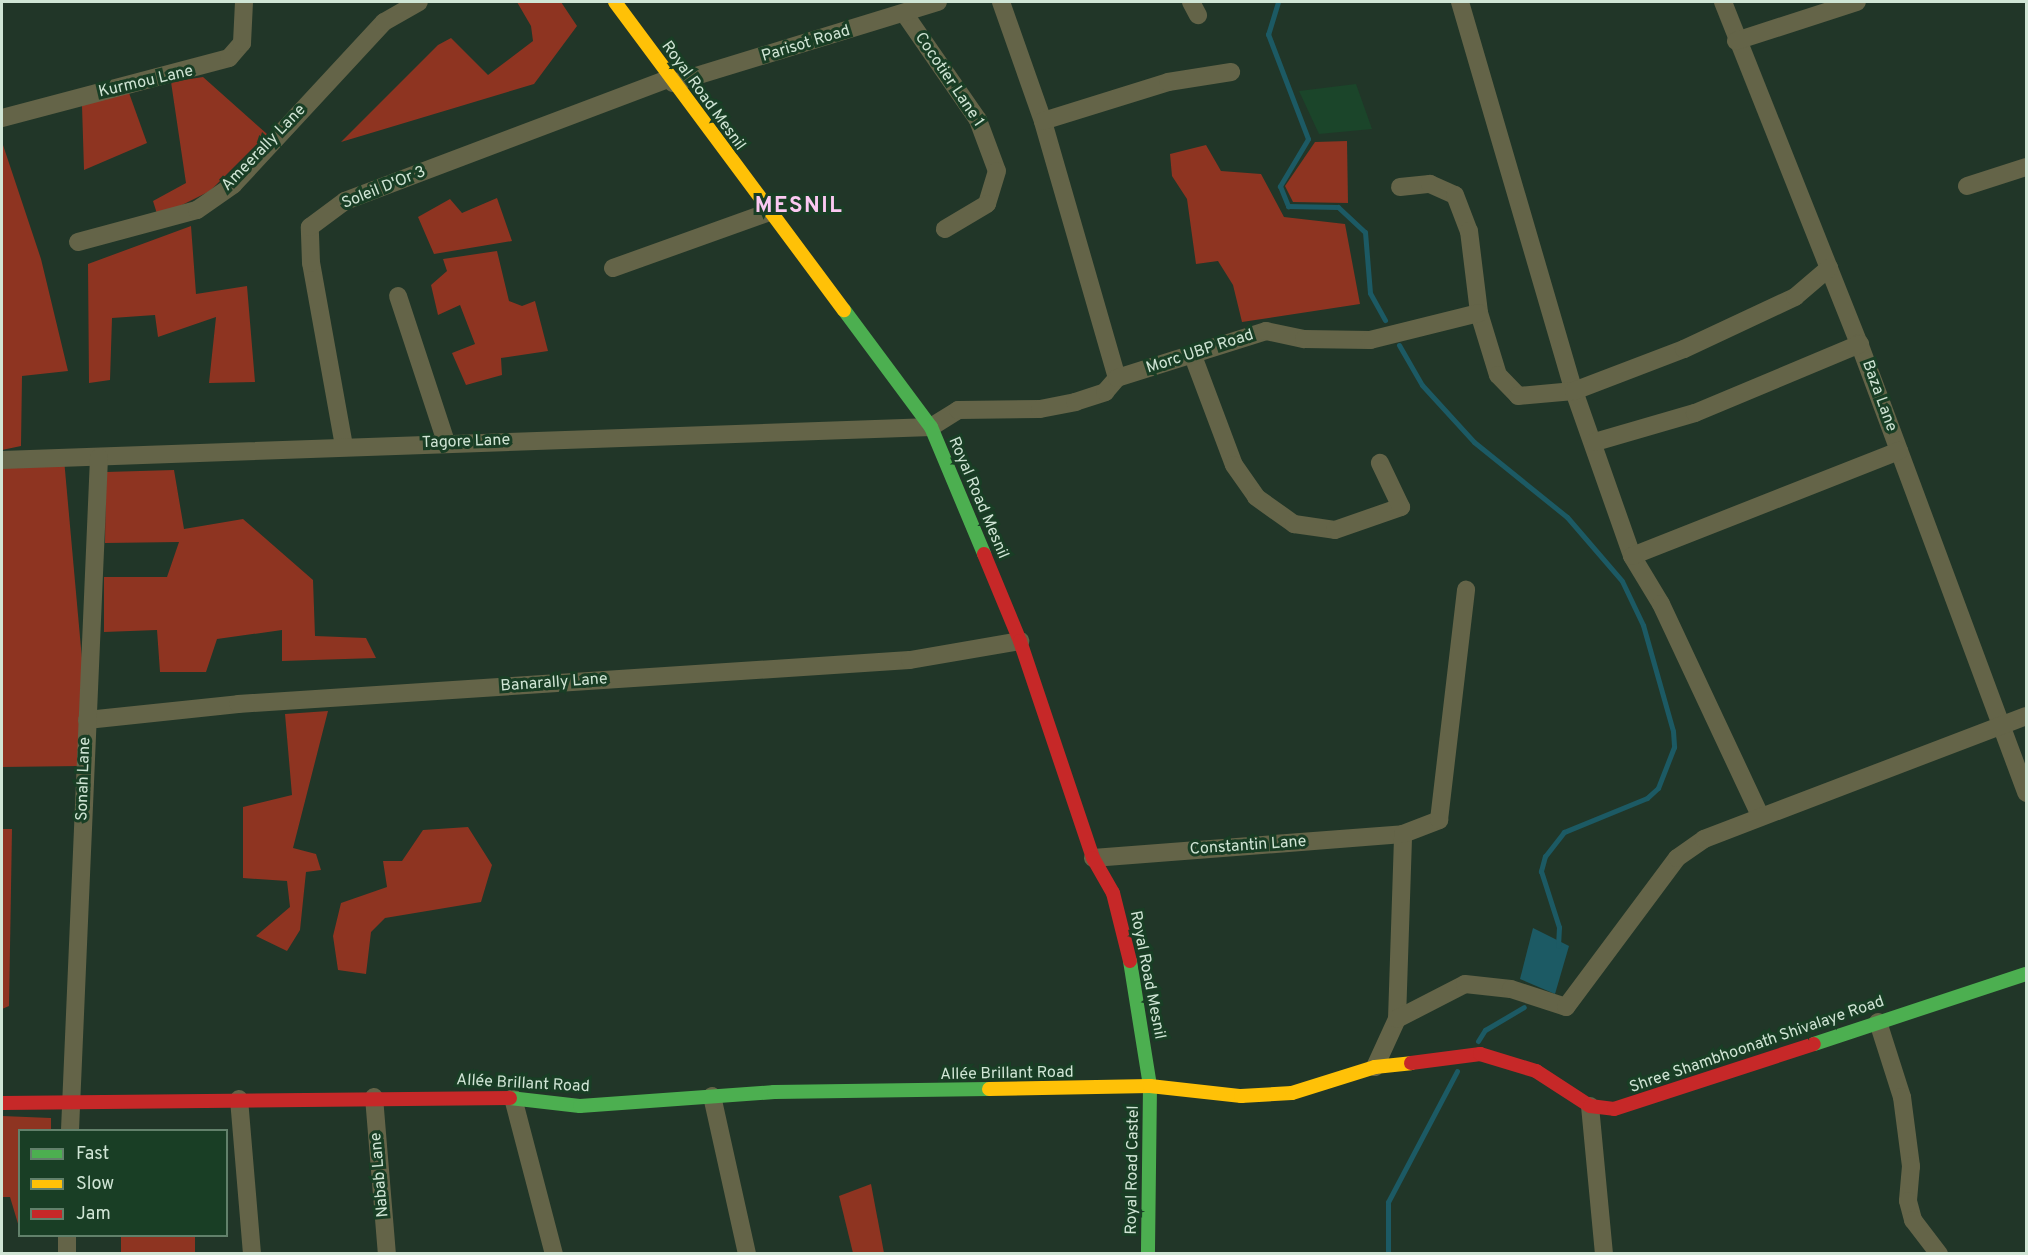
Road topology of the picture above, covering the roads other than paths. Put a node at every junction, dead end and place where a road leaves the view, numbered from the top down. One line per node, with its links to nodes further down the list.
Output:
1 (244, 2): 13 (street, Kurmou Lane)
2 (419, 2): 20 (street, Ameerally Lane)
3 (615, 2): 12 (main road, Royal Road Mesnil)
4 (938, 2): 9 (street, Parisot Road)
5 (1001, 2): 14 (street)
6 (1460, 2): 28 (street)
7 (1723, 2): 10 (street, Baza Lane)
8 (1857, 2): 10 (street)
9 (904, 13): 12 (street, Parisot Road); 19 (street, Cocotier Lane 1)
10 (1736, 41): 22 (street, Baza Lane)
11 (1231, 72): 14 (street)
12 (672, 80): 18 (main road, Royal Road Mesnil); 32 (street, Soleil D'Or 3)
13 (2, 118)
14 (1043, 121): 27 (street)
15 (2026, 167): 16 (street)
16 (1967, 186)
17 (1400, 187): 24 (street)
18 (767, 213): 21 (street); 29 (main road, Royal Road Mesnil)
19 (945, 230)
20 (78, 242)
21 (613, 267)
22 (1829, 268): 25 (street, Baza Lane); 28 (street)
23 (398, 296): 30 (street)
24 (1479, 313): 26 (street, Morc UBP Road); 28 (street)
25 (1859, 344): 31 (street); 33 (street, Baza Lane)
26 (1193, 356): 27 (street, Morc UBP Road); 36 (street)
27 (1117, 378): 29 (street, Morc UBP Road)
28 (1574, 391): 31 (street)
29 (931, 427): 30 (street, Tagore Lane); 39 (main road, Royal Road Mesnil)
30 (446, 442): 32 (street, Tagore Lane)
31 (1595, 442): 37 (street)
32 (344, 446): 34 (street, Tagore Lane)
33 (1899, 452): 37 (street); 42 (street, Baza Lane)
34 (99, 458): 35 (street, Tagore Lane); 41 (street, Sonah Lane)
35 (2, 459)
36 (1380, 463)
37 (1632, 556): 44 (street)
38 (1466, 590): 45 (street, Constantin Lane)
39 (1020, 641): 41 (street, Banarally Lane); 46 (main road, Royal Road Mesnil)
40 (2026, 716): 42 (street)
41 (87, 720): 57 (street, Sonah Lane)
42 (2002, 727): 43 (street, Baza Lane); 44 (street)
43 (2026, 793)
44 (1760, 815): 48 (street)
45 (1403, 834): 46 (street, Constantin Lane); 48 (street)
46 (1093, 858): 51 (main road, Royal Road Mesnil)
47 (2026, 974): 49 (main road, Shree Shambhoonath Shivalaye Road)
48 (1397, 1019): 50 (street)
49 (1878, 1022): 58 (main road, Shree Shambhoonath Shivalaye Road); 68 (street)
50 (1375, 1067): 51 (main road); 58 (main road)
51 (1150, 1086): 52 (main road, Allée Brillant Road); 66 (main road, Royal Road Castel)
52 (712, 1096): 54 (main road, Allée Brillant Road); 65 (street)
53 (374, 1097): 54 (main road, Allée Brillant Road); 55 (main road, Allée Brillant Road); 63 (street, Nabab Lane)
54 (513, 1098): 64 (street)
55 (239, 1099): 57 (main road, Allée Brillant Road); 62 (street)
56 (2, 1103): 57 (main road, Allée Brillant Road)
57 (70, 1105): 59 (street, Sonah Lane)
58 (1590, 1106): 67 (street)
59 (70, 1129)
60 (67, 1237): 61 (street)
61 (67, 1254)
62 (252, 1254)
63 (387, 1254)
64 (554, 1254)
65 (747, 1254)
66 (1148, 1254)
67 (1604, 1254)
68 (1939, 1254)

